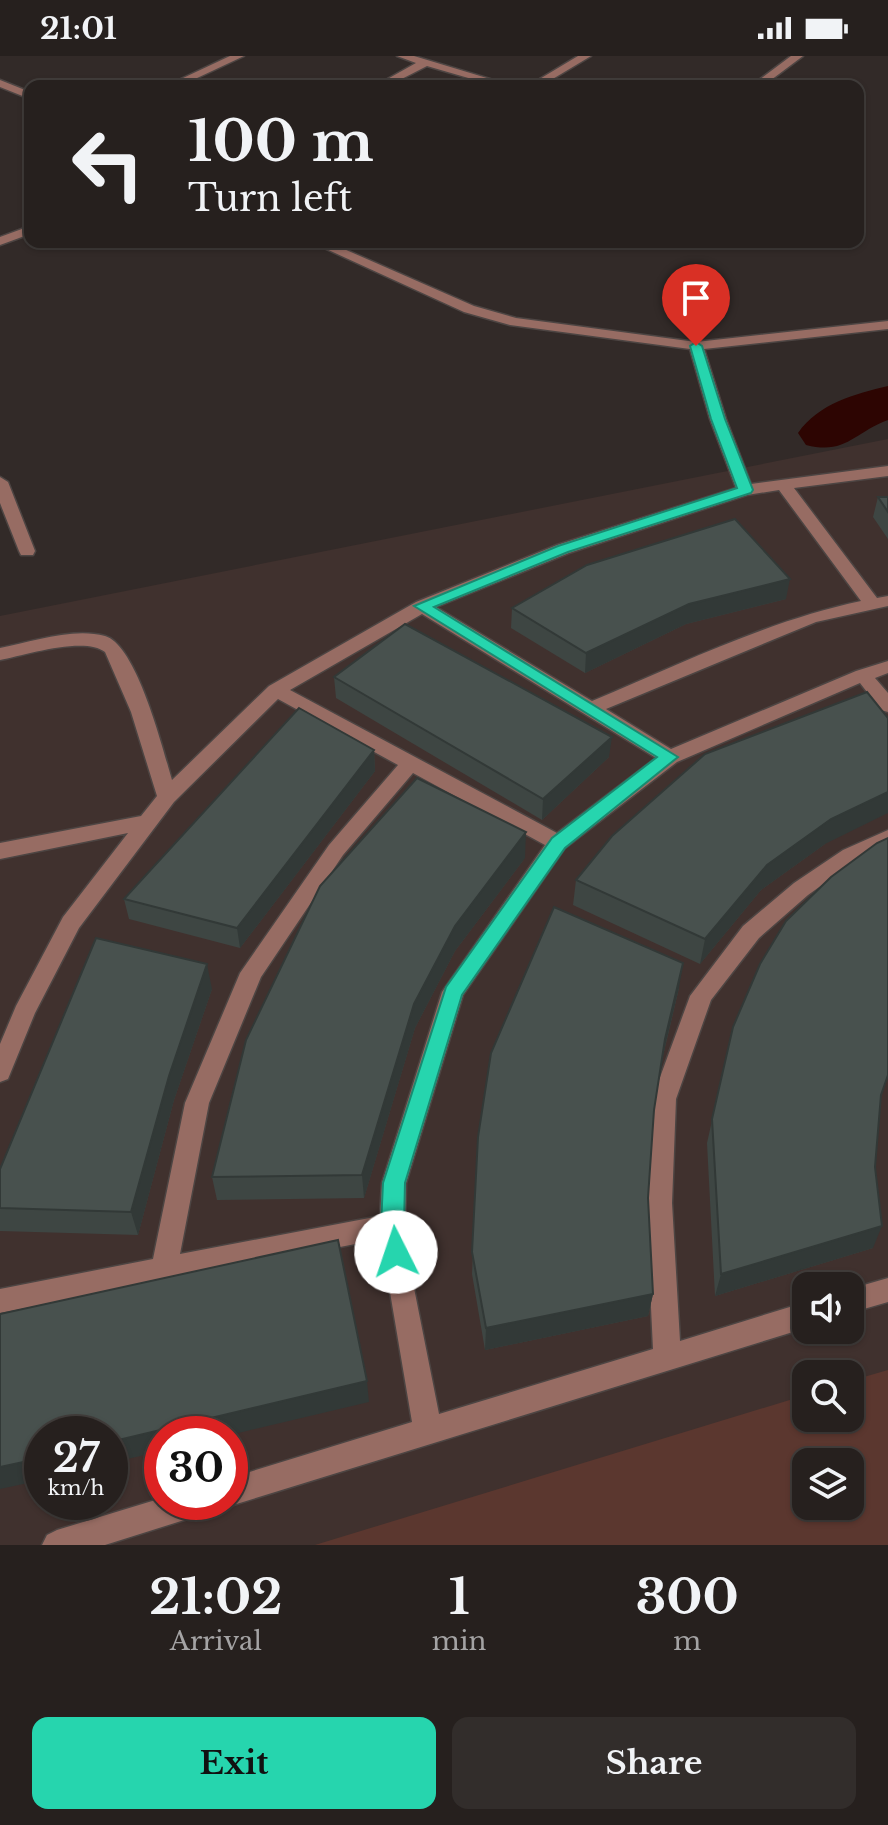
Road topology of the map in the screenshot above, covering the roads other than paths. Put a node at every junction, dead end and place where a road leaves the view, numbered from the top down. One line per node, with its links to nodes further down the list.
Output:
1 (239, 56): 6 (street)
2 (402, 56): 5 (street)
3 (586, 56): 9 (street)
4 (798, 56): 10 (street)
5 (425, 63): 7 (street); 8 (street)
6 (185, 80)
7 (392, 80)
8 (486, 80)
9 (544, 80)
10 (764, 80)
11 (0, 83): 12 (street)
12 (24, 93)
13 (24, 232): 14 (street)
14 (0, 241)
15 (331, 248): 17 (street)
16 (888, 325): 17 (street)
17 (696, 346): 21 (street)
18 (888, 471): 20 (street)
19 (0, 482): 22 (street)
20 (783, 484): 21 (street); 23 (street)
21 (745, 490): 24 (street)
22 (27, 551)
23 (880, 603): 30 (street)
24 (422, 606): 28 (street); 30 (street)
25 (0, 654): 33 (street)
26 (888, 667): 27 (street)
27 (863, 675): 29 (street); 31 (street)
28 (276, 690): 32 (street); 33 (street)
29 (888, 706)
30 (590, 709): 31 (street)
31 (670, 757): 36 (street)
32 (411, 762): 36 (street); 40 (street)
33 (167, 797): 34 (street)
34 (148, 822): 37 (street); 38 (street)
35 (888, 838): 45 (street)
36 (558, 843): 39 (street)
37 (0, 851)
38 (0, 1072)
39 (392, 1225): 40 (street); 46 (street)
40 (164, 1269): 43 (street)
41 (888, 1290): 42 (street)
42 (864, 1297)
43 (0, 1301)
44 (792, 1319): 45 (street)
45 (667, 1357): 46 (street)
46 (428, 1431): 47 (street)
47 (248, 1486)
48 (144, 1518): 49 (street)
49 (57, 1545)

